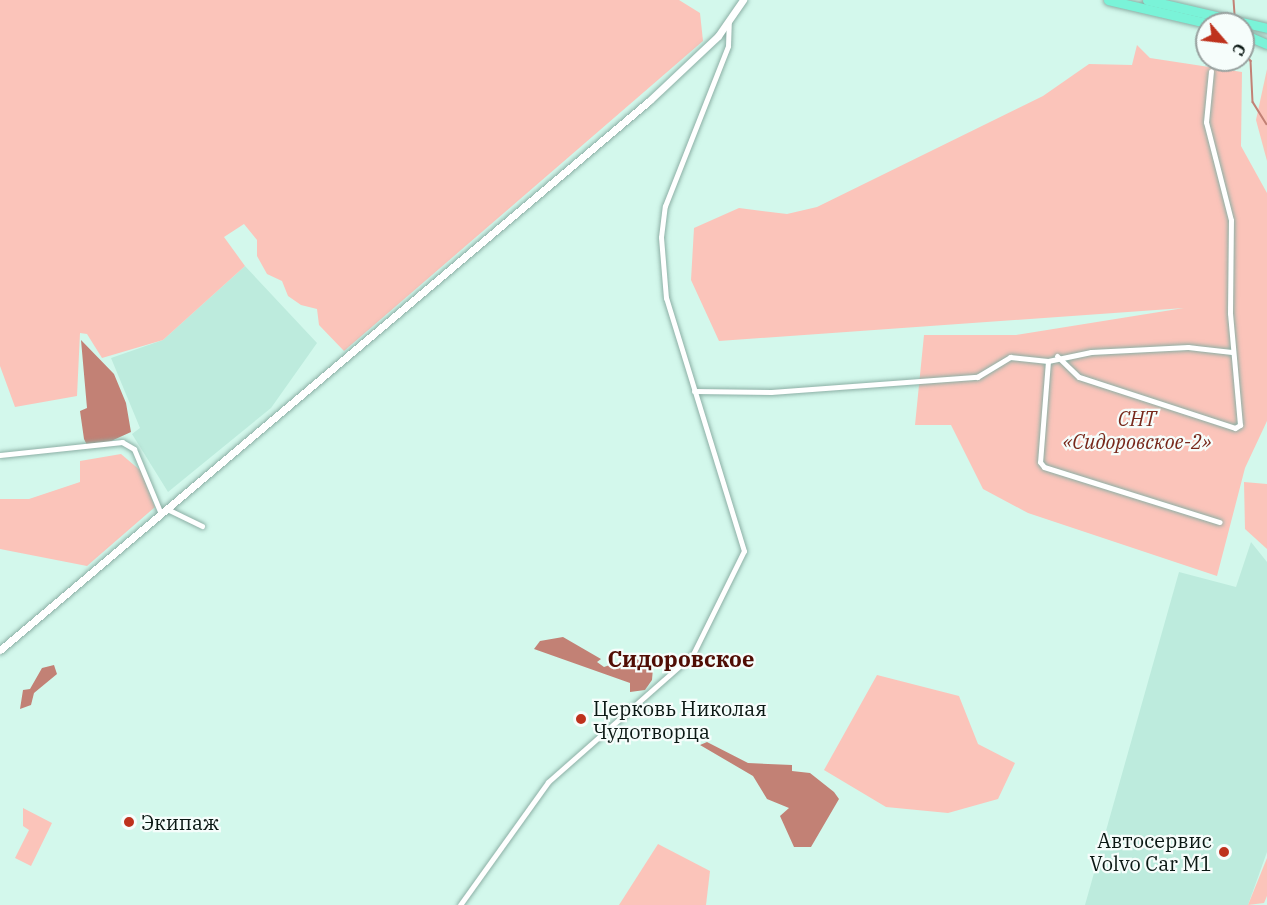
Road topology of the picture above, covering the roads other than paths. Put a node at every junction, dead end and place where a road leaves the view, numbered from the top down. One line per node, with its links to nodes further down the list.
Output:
1 (743, 0): 6 (street)
2 (1108, 0): 5 (highway)
3 (1147, 0): 4 (highway)
4 (1195, 15)
5 (1195, 20)
6 (729, 21): 11 (street); 13 (street)
7 (1211, 72): 8 (street)
8 (1232, 352): 9 (street); 9 (street)
9 (1057, 356): 10 (street)
10 (1048, 361): 11 (street); 15 (street)
11 (694, 391): 18 (street)
12 (0, 455): 14 (street)
13 (167, 508): 14 (street); 16 (street)
14 (161, 514): 17 (street)
15 (1220, 522)
16 (202, 526)
17 (0, 650)
18 (460, 905)

